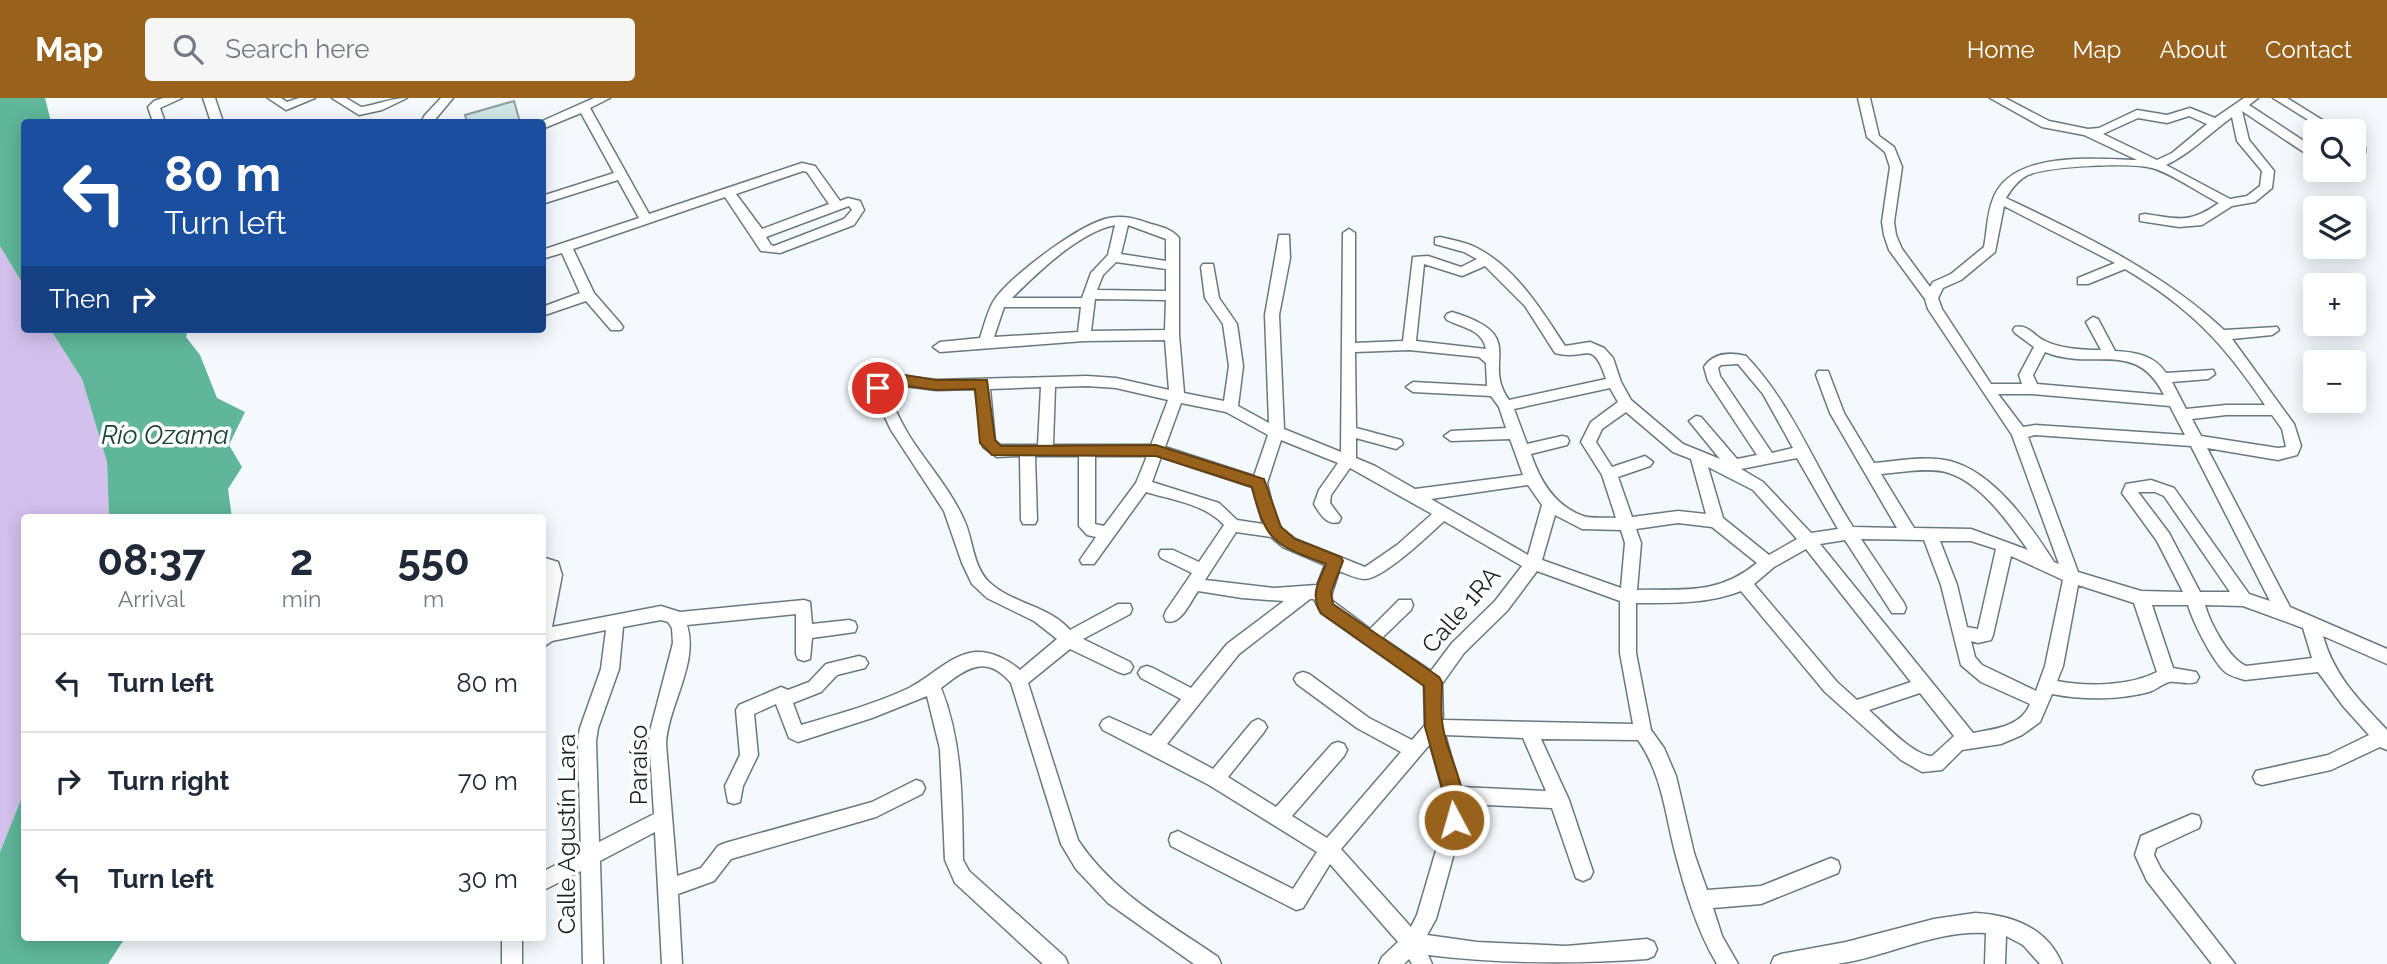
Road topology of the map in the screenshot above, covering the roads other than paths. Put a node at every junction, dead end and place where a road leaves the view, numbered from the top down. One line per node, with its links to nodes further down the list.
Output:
1 (176, 98): 14 (street)
2 (209, 98): 15 (street)
3 (274, 98): 4 (street)
4 (309, 98)
5 (338, 98): 6 (street)
6 (401, 98)
7 (447, 98): 16 (street)
8 (604, 98): 13 (street)
9 (1864, 98): 47 (street)
10 (1996, 98): 20 (street)
11 (2279, 98): 17 (street)
12 (2244, 105): 18 (street); 21 (street); 27 (street)
13 (585, 109): 19 (street); 23 (street)
14 (158, 119)
15 (216, 119)
16 (428, 119)
17 (2314, 119)
18 (2216, 123): 20 (street); 22 (street)
19 (546, 124)
20 (2087, 132): 22 (street)
21 (2303, 146)
22 (2159, 164): 26 (street); 27 (street)
23 (620, 176): 25 (street); 30 (street)
24 (728, 192): 28 (street); 30 (street); 33 (street)
25 (546, 199)
26 (1999, 199): 40 (street); 47 (street)
27 (2228, 203): 29 (street)
28 (836, 206): 33 (street); 33 (street)
29 (2145, 218)
30 (646, 220): 36 (street)
31 (1123, 220): 38 (street); 41 (street); 48 (street)
32 (1349, 233): 62 (street)
33 (758, 235)
34 (1284, 238): 82 (street)
35 (1440, 241): 39 (street)
36 (566, 248): 37 (street); 44 (street)
37 (546, 254)
38 (1114, 257): 41 (street); 46 (street)
39 (1485, 258): 59 (street); 69 (street)
40 (2125, 264): 43 (street); 56 (street)
41 (1172, 266): 45 (street)
42 (1208, 267): 78 (street)
43 (2083, 281)
44 (588, 295): 49 (street); 52 (street)
45 (1172, 296): 46 (street); 55 (street)
46 (1089, 298): 48 (street); 57 (street)
47 (1931, 298): 72 (street)
48 (999, 303): 58 (street)
49 (546, 311)
50 (1452, 317): 64 (street)
51 (2093, 321): 63 (street)
52 (616, 327)
53 (2021, 330): 60 (street)
54 (2272, 330): 56 (street)
55 (1172, 335): 57 (street); 75 (street)
56 (2221, 335): 80 (street)
57 (1084, 336): 58 (street)
58 (985, 342): 61 (street)
59 (1409, 345): 62 (street); 64 (street)
60 (2041, 346): 63 (street); 73 (street)
61 (940, 347)
62 (1347, 348): 83 (street)
63 (2111, 356): 67 (street)
64 (1493, 361): 74 (street)
65 (2208, 374): 67 (street)
66 (1823, 375): 101 (street)
67 (2162, 378): 79 (street)
68 (1048, 381): 70 (street); 75 (street); 92 (street)
69 (1614, 382): 76 (street); 77 (street)
70 (982, 384): 94 (street); 150 (street)
71 (1413, 387): 74 (street)
72 (1987, 388): 73 (street); 85 (street)
73 (2031, 389): 79 (street)
74 (1495, 391): 77 (street)
75 (1178, 395): 78 (street); 91 (street)
76 (1626, 404): 96 (street); 102 (street)
77 (1506, 406): 84 (street)
78 (1230, 408): 82 (street)
79 (2178, 408): 80 (street); 88 (street)
80 (2275, 410): 88 (street)
81 (1696, 421): 100 (street)
82 (1277, 431): 98 (street); 104 (street)
83 (1348, 431): 89 (street); 98 (street)
84 (1514, 433): 86 (street); 93 (street)
85 (2019, 433): 88 (street); 129 (street)
86 (1451, 436)
87 (1562, 441): 93 (street)
88 (2195, 441): 139 (street)
89 (1396, 444)
90 (1087, 449): 91 (street); 92 (street); 115 (street)
91 (1156, 450): 104 (street); 105 (street)
92 (1045, 451): 94 (street)
93 (1522, 451): 103 (street)
94 (1027, 452): 110 (street)
95 (1802, 452): 97 (street); 97 (street); 116 (street)
96 (1698, 458): 100 (street); 111 (street)
97 (1768, 459): 100 (street)
98 (1348, 460): 106 (street); 109 (street)
99 (1645, 461): 102 (street)
100 (1729, 466): 119 (street)
101 (1869, 469): 117 (street); 127 (street)
102 (1609, 474): 112 (street)
103 (1532, 479): 106 (street); 107 (street)
104 (1259, 483): 114 (street)
105 (1143, 485): 113 (street); 115 (street)
106 (1415, 495): 108 (street)
107 (1550, 505): 112 (street); 125 (street)
108 (1442, 513): 123 (street); 125 (street)
109 (1333, 518)
110 (1029, 520)
111 (1716, 521): 112 (street); 124 (street)
112 (1627, 524): 132 (street)
113 (1231, 525): 114 (street); 128 (street)
114 (1275, 531): 123 (street)
115 (1109, 532): 122 (street)
116 (1851, 533): 117 (street); 119 (street); 137 (street)
117 (1909, 534): 118 (street)
118 (1929, 534): 120 (street); 147 (street)
119 (1808, 540): 124 (street); 163 (street)
120 (2005, 546): 127 (street); 147 (street)
121 (1167, 554): 128 (street)
122 (1088, 560)
123 (1335, 561): 131 (street)
124 (1768, 563): 130 (street)
125 (1533, 564): 132 (street); 161 (street, Calle 1RA)
126 (546, 565): 144 (street)
127 (2049, 566): 129 (street)
128 (1198, 577): 131 (street); 140 (street)
129 (2072, 577): 134 (street); 164 (street)
130 (1744, 583): 132 (street); 167 (street)
131 (1314, 593): 149 (street); 165 (street)
132 (1628, 597): 172 (street)
133 (2194, 597): 134 (street); 135 (street); 135 (street); 154 (street)
134 (2141, 598): 157 (street)
135 (2242, 599): 139 (street)
136 (1405, 605): 149 (street)
137 (1898, 608)
138 (1124, 610): 150 (street)
139 (2284, 612): 143 (street)
140 (1172, 615)
141 (677, 619): 142 (street); 146 (street); 185 (street, Paraíso)
142 (615, 623): 148 (street); 189 (street, Calle Agustín Lara)
143 (2311, 625): 152 (street); 154 (street)
144 (546, 626)
145 (849, 628): 146 (street)
146 (805, 632): 151 (street)
147 (1961, 632): 164 (street)
148 (546, 637)
149 (1371, 638): 161 (street)
150 (1068, 640): 155 (street); 160 (street)
151 (804, 654)
152 (2387, 657)
153 (859, 663): 166 (street)
154 (2322, 664): 173 (street)
155 (1124, 667)
156 (1147, 673): 165 (street)
157 (2167, 676): 158 (street); 164 (street)
158 (2190, 677)
159 (1303, 679): 177 (street)
160 (1019, 681): 162 (street); 203 (street)
161 (1433, 682): 170 (street, Calle 1RA)
162 (931, 685): 166 (street); 202 (street)
163 (1923, 685): 167 (street); 174 (street)
164 (2044, 693): 174 (street)
165 (1193, 697): 175 (street)
166 (783, 699): 182 (street)
167 (1854, 708): 174 (street)
168 (1109, 725): 175 (street)
169 (1258, 727): 179 (street)
170 (1434, 727): 171 (street); 177 (street); 181 (street, Calle 1RA)
171 (1528, 732): 172 (street); 183 (street)
172 (1643, 732): 194 (street)
173 (2384, 740): 178 (street)
174 (1969, 741)
175 (1154, 746): 179 (street)
176 (1338, 750): 184 (street)
177 (1415, 750): 188 (street)
178 (2262, 777)
179 (1215, 779): 184 (street)
180 (916, 788): 193 (street)
181 (1453, 795): 183 (street); 197 (street, Calle 1RA)
182 (734, 796)
183 (1560, 800): 191 (street)
184 (1279, 817): 188 (street)
185 (664, 818): 189 (street); 193 (street, Paraíso)
186 (2192, 822): 210 (street)
187 (1178, 840): 188 (street)
188 (1329, 849): 197 (street)
189 (592, 858): 192 (street); 200 (street, Calle Agustín Lara)
190 (1831, 867): 194 (street)
191 (1583, 872)
192 (546, 880)
193 (668, 888): 201 (street, Paraíso)
194 (1700, 900): 206 (street)
195 (1996, 923): 207 (street); 208 (street); 209 (street)
196 (512, 941): 199 (street)
197 (1412, 943): 198 (street); 204 (street, Calle 1RA); 205 (street)
198 (1647, 948)
199 (512, 964)
200 (593, 964)
201 (672, 964)
202 (1058, 964)
203 (1211, 964)
204 (1389, 964)
205 (1422, 964)
206 (1728, 964)
207 (1782, 964)
208 (1995, 964)
209 (2052, 964)
210 (2225, 964)

